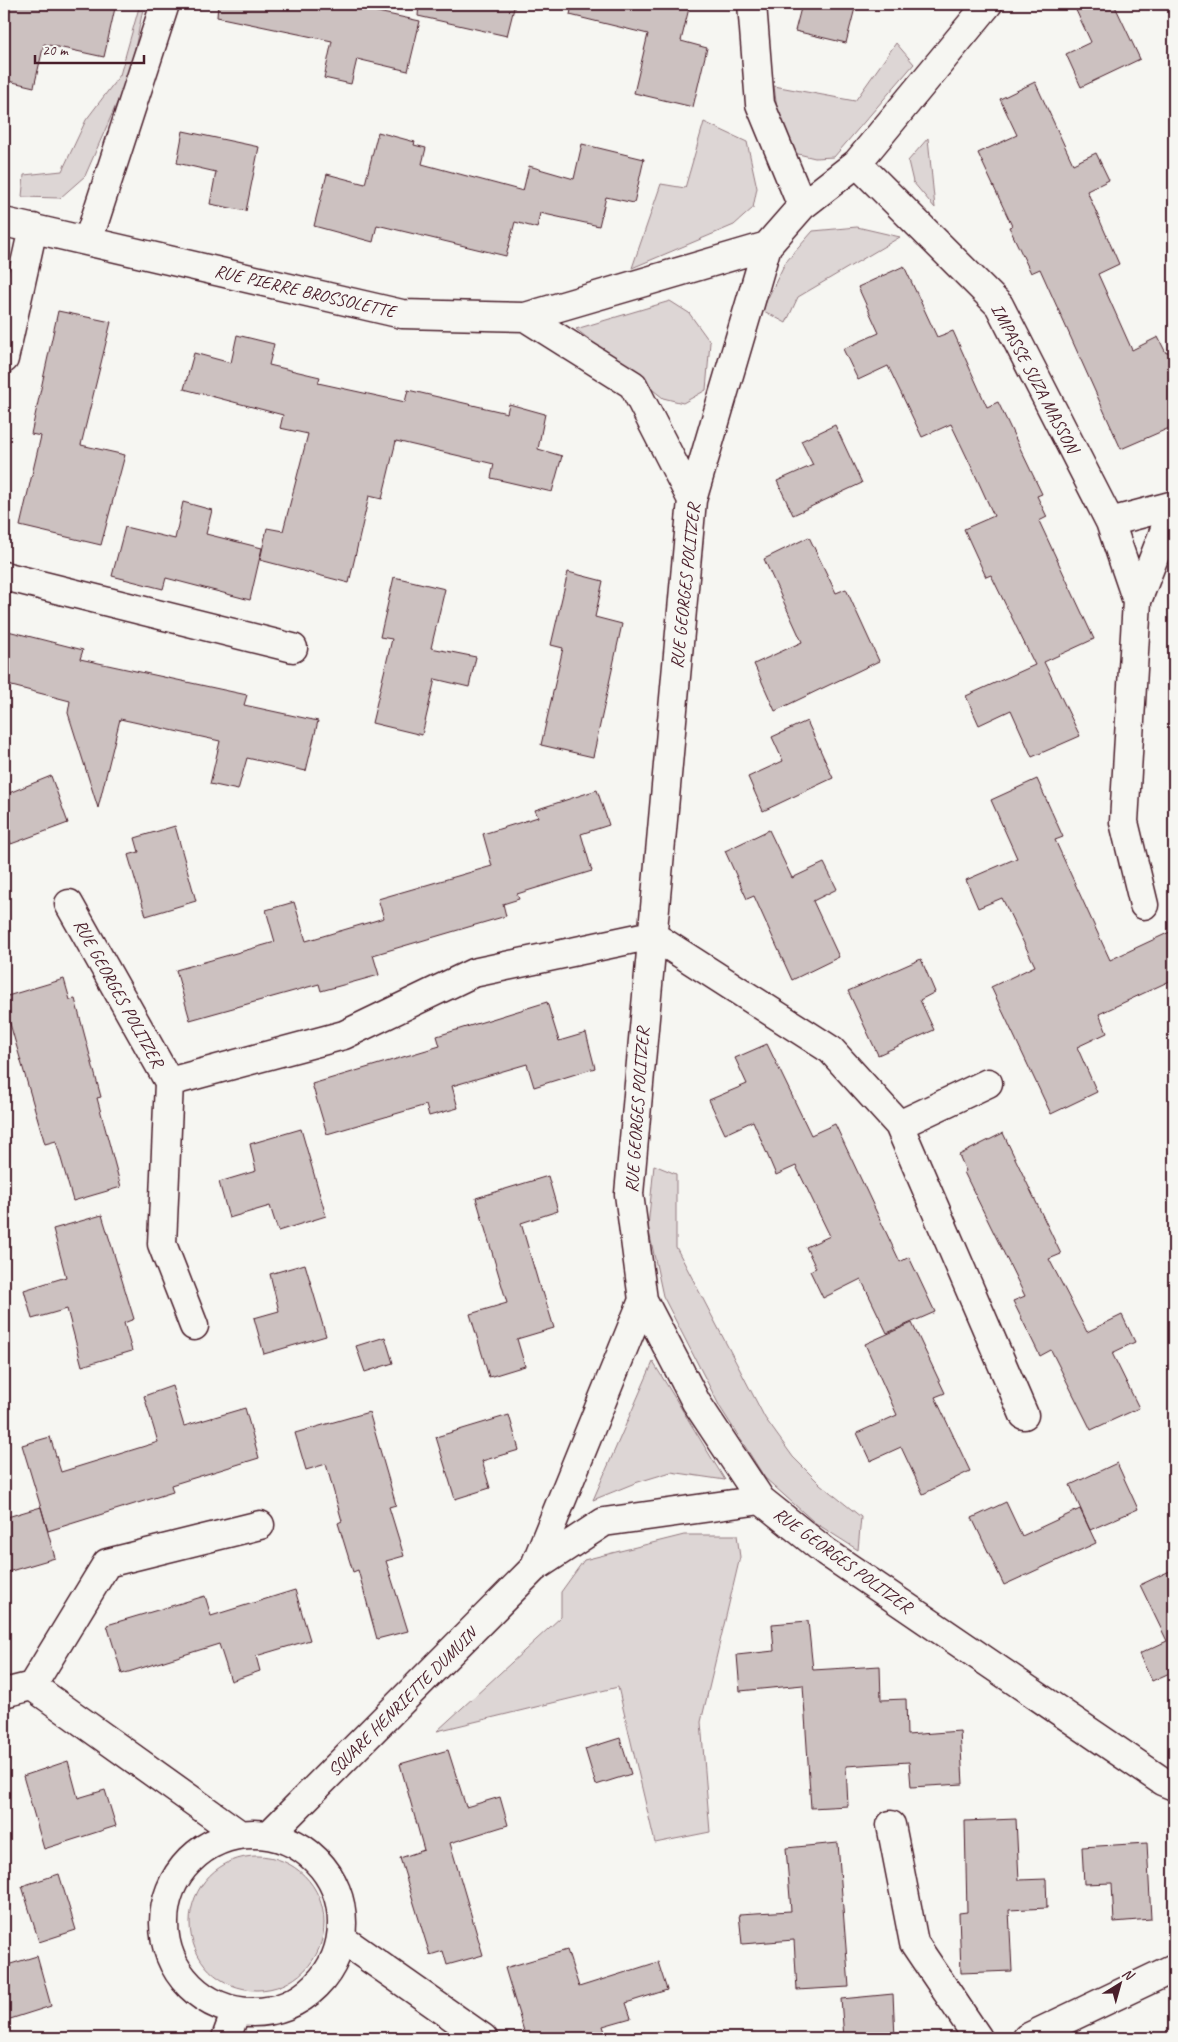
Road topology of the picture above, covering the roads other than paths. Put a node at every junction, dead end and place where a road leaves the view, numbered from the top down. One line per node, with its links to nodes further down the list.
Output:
1 (165, 4): 8 (street)
2 (752, 4): 5 (street)
3 (988, 4): 4 (street)
4 (857, 163): 5 (street); 14 (street, IMPASSE SUZA MASSON)
5 (802, 206): 9 (street)
6 (4, 222): 7 (street, RUE PIERRE BROSSOLETTE)
7 (33, 228): 8 (street, RUE PIERRE BROSSOLETTE); 11 (street)
8 (88, 241): 10 (street, RUE PIERRE BROSSOLETTE)
9 (766, 246): 10 (street, RUE PIERRE BROSSOLETTE); 12 (street, RUE GEORGES POLITZER)
10 (525, 317): 12 (street)
11 (4, 359)
12 (692, 500): 20 (street, RUE GEORGES POLITZER)
13 (1174, 506): 14 (street, IMPASSE SUZA MASSON); 16 (street, IMPASSE SUZA MASSON)
14 (1110, 522): 16 (street, IMPASSE SUZA MASSON)
15 (4, 576): 17 (street)
16 (1137, 601): 19 (street, IMPASSE SUZA MASSON)
17 (293, 648)
18 (69, 904): 21 (street, RUE GEORGES POLITZER)
19 (1144, 905)
20 (652, 935): 21 (street, RUE GEORGES POLITZER); 23 (street); 24 (street, RUE GEORGES POLITZER)
21 (170, 1082): 25 (street, RUE GEORGES POLITZER)
22 (988, 1083): 23 (street)
23 (900, 1125): 26 (street)
24 (643, 1300): 27 (street, RUE GEORGES POLITZER); 29 (street)
25 (194, 1326)
26 (1024, 1415)
27 (761, 1500): 29 (street); 32 (street, RUE GEORGES POLITZER)
28 (260, 1525): 30 (street)
29 (534, 1568): 35 (street, SQUARE HENRIETTE DUMUIN)
30 (32, 1686): 31 (street); 34 (street)
31 (4, 1693)
32 (1174, 1786)
33 (891, 1825): 41 (street)
34 (239, 1834): 35 (street); 38 (street)
35 (269, 1835): 36 (street)
36 (342, 1939): 38 (street); 40 (street)
37 (1174, 1968): 42 (street)
38 (236, 2011): 39 (street)
39 (226, 2038)
40 (483, 2038)
41 (978, 2038)
42 (1027, 2038)

